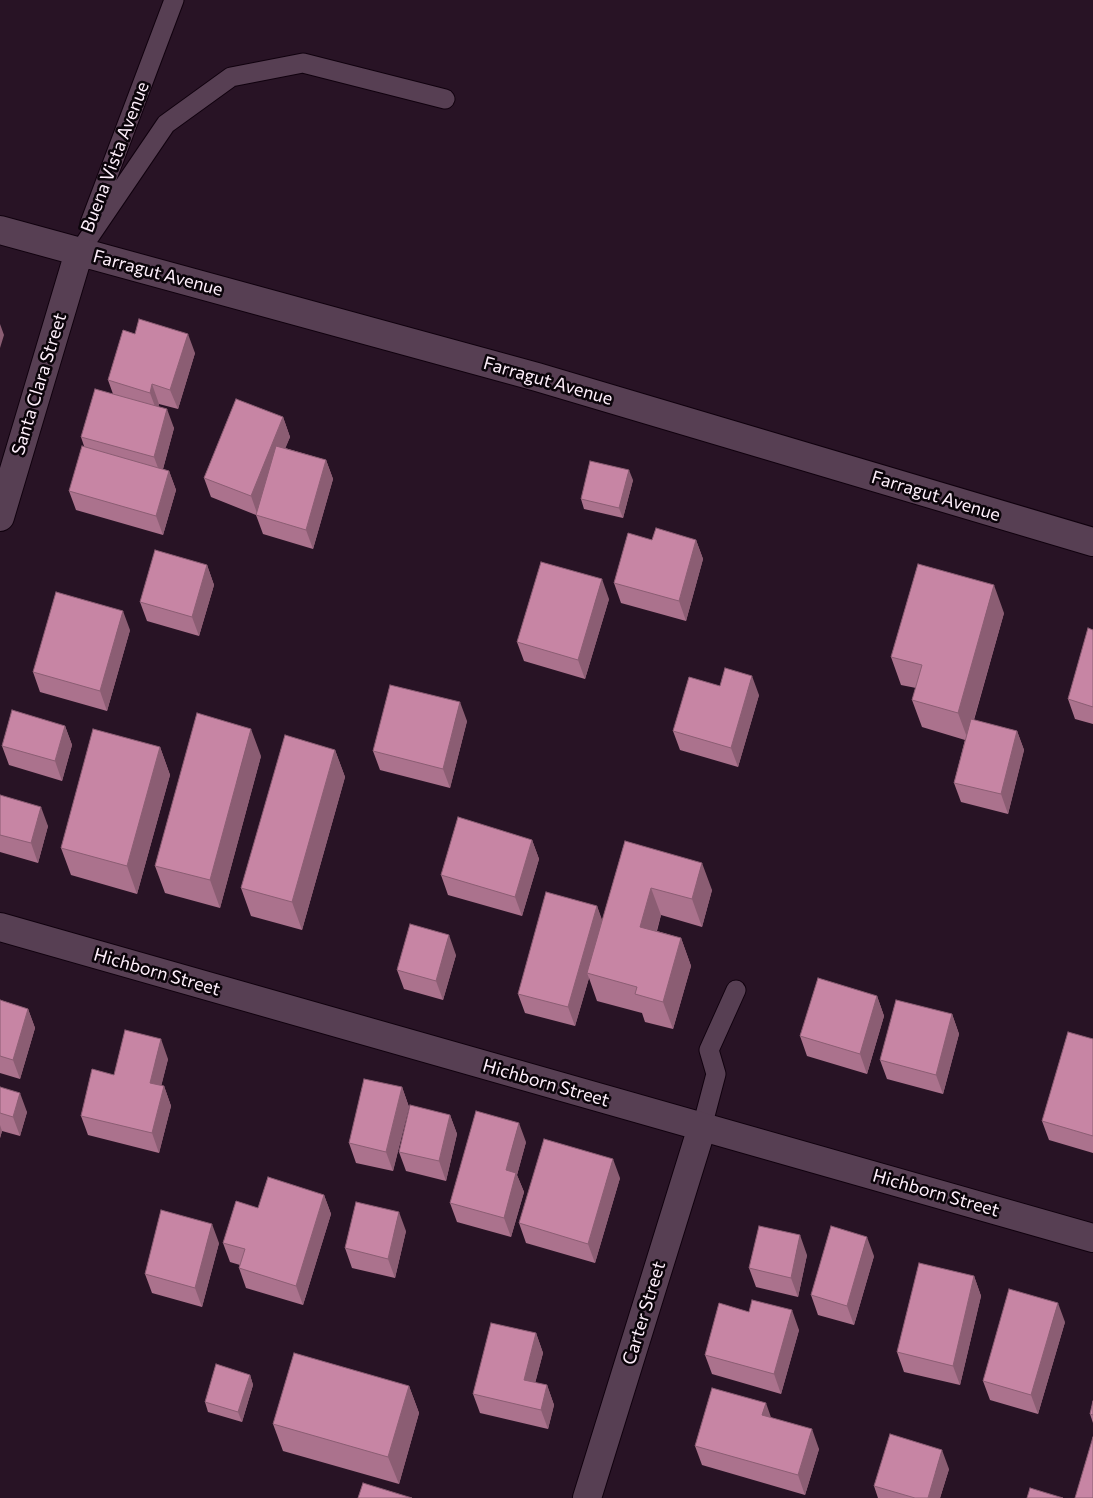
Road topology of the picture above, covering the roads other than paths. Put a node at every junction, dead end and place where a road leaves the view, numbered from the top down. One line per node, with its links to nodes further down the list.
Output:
1 (174, 0): 4 (lane, Buena Vista Avenue)
2 (445, 99): 4 (lane, Buena Vista Avenue)
3 (0, 230): 4 (street, Farragut Avenue)
4 (79, 252): 5 (street, Santa Clara Street); 6 (street, Farragut Avenue)
5 (0, 517)
6 (1093, 542)
7 (0, 927): 9 (street, Hichborn Street)
8 (736, 990): 9 (lane)
9 (702, 1127): 10 (street, Hichborn Street); 11 (street, Carter Street)
10 (1093, 1238)
11 (587, 1498)

